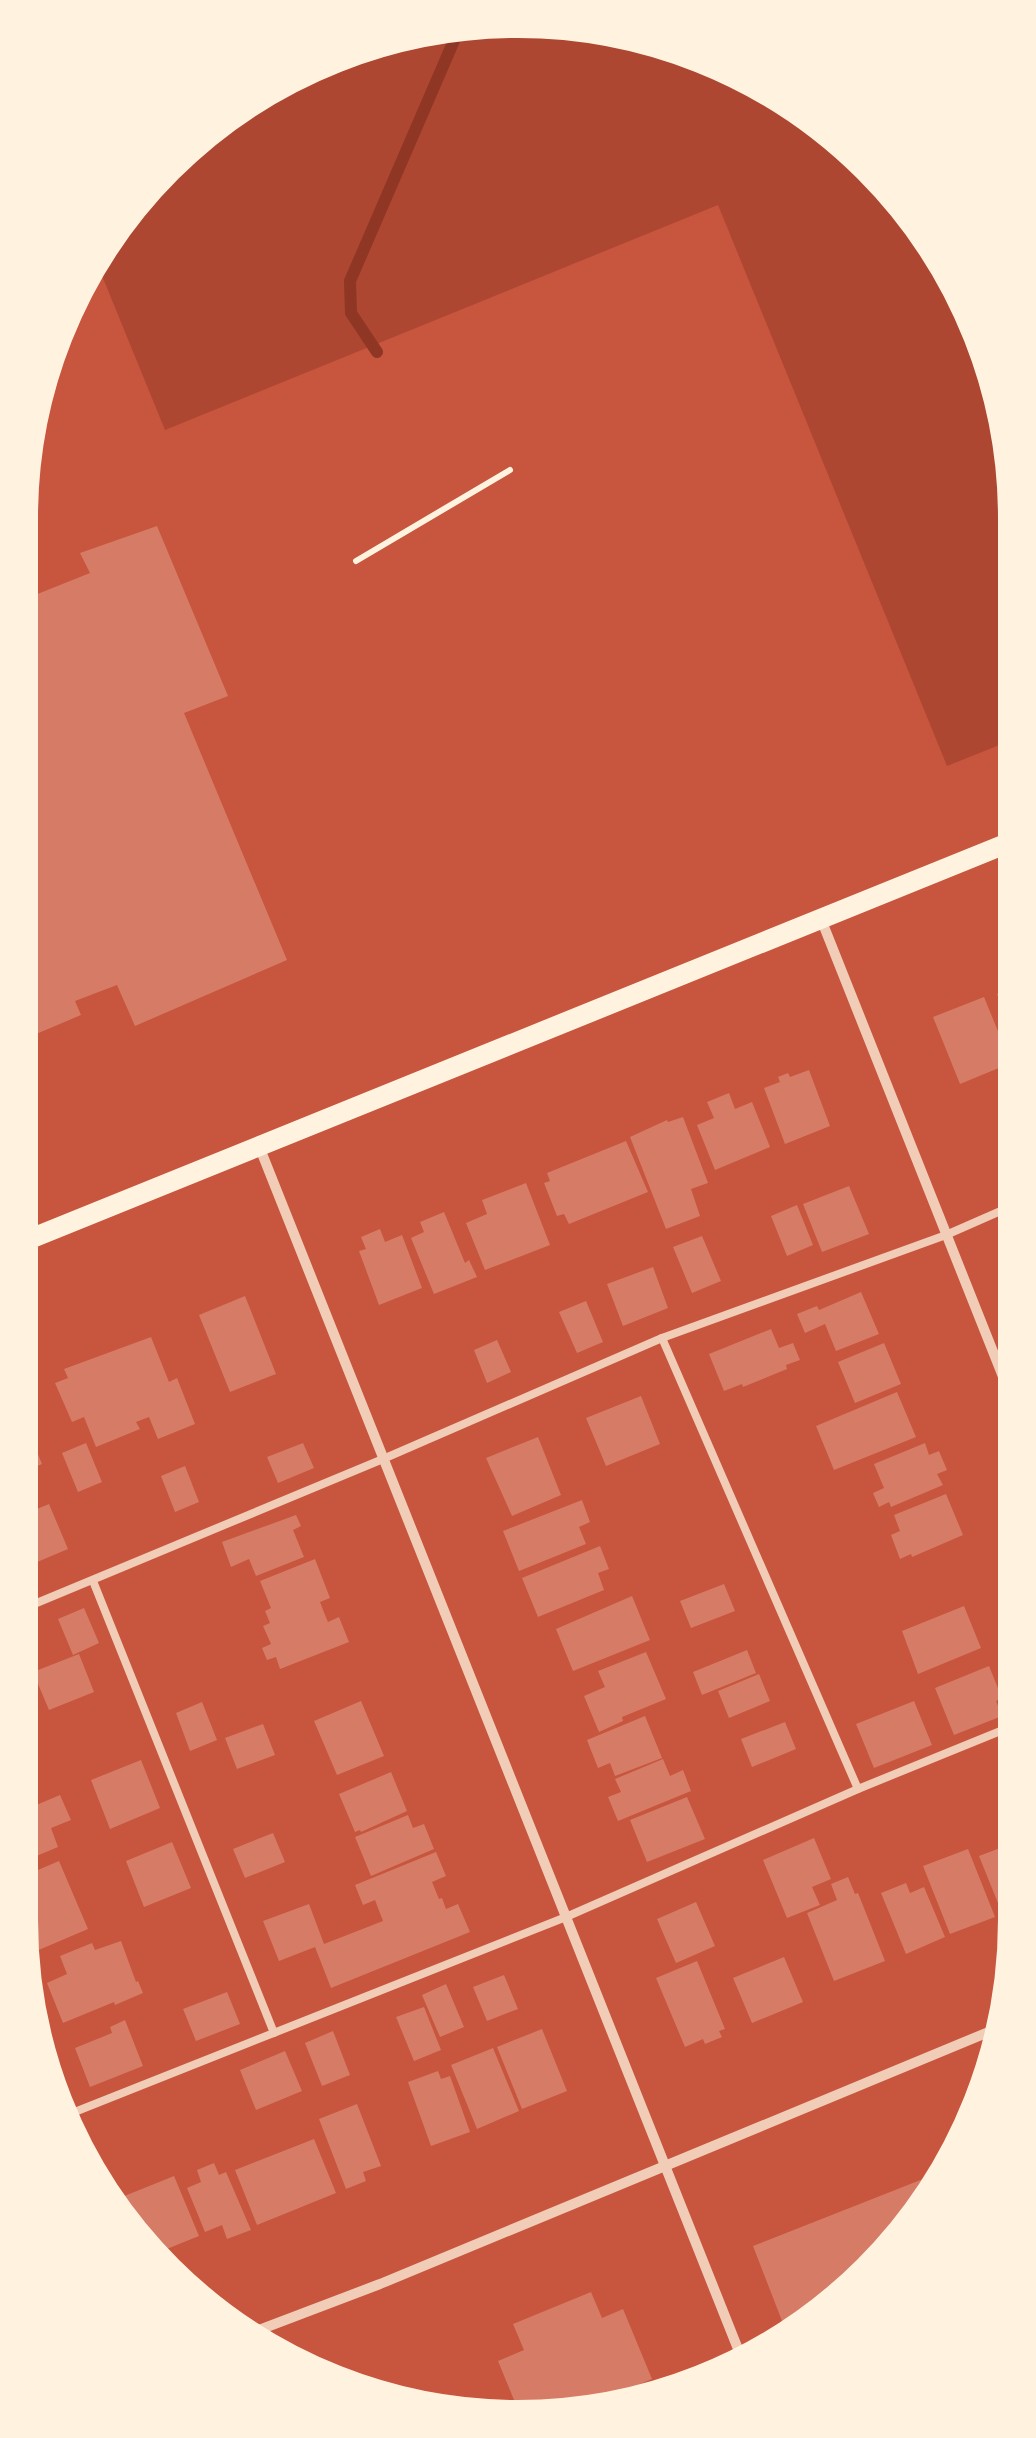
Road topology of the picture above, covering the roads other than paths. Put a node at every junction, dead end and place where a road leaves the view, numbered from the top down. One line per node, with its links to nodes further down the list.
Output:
1 (1004, 845): 2 (main road)
2 (821, 919): 3 (main road); 5 (street)
3 (259, 1146): 6 (main road); 9 (street)
4 (1004, 1210): 5 (lane)
5 (946, 1235): 7 (lane); 8 (street)
6 (32, 1238)
7 (662, 1338): 9 (lane); 13 (lane)
8 (1004, 1378)
9 (383, 1459): 10 (lane); 14 (street)
10 (93, 1581): 11 (lane); 16 (lane)
11 (32, 1605)
12 (1004, 1729): 13 (lane)
13 (858, 1788): 14 (lane)
14 (566, 1917): 16 (lane); 18 (street)
15 (990, 2032): 18 (street)
16 (274, 2033): 17 (lane)
17 (72, 2113)
18 (664, 2164): 19 (street); 20 (street)
19 (258, 2330)
20 (739, 2352)

